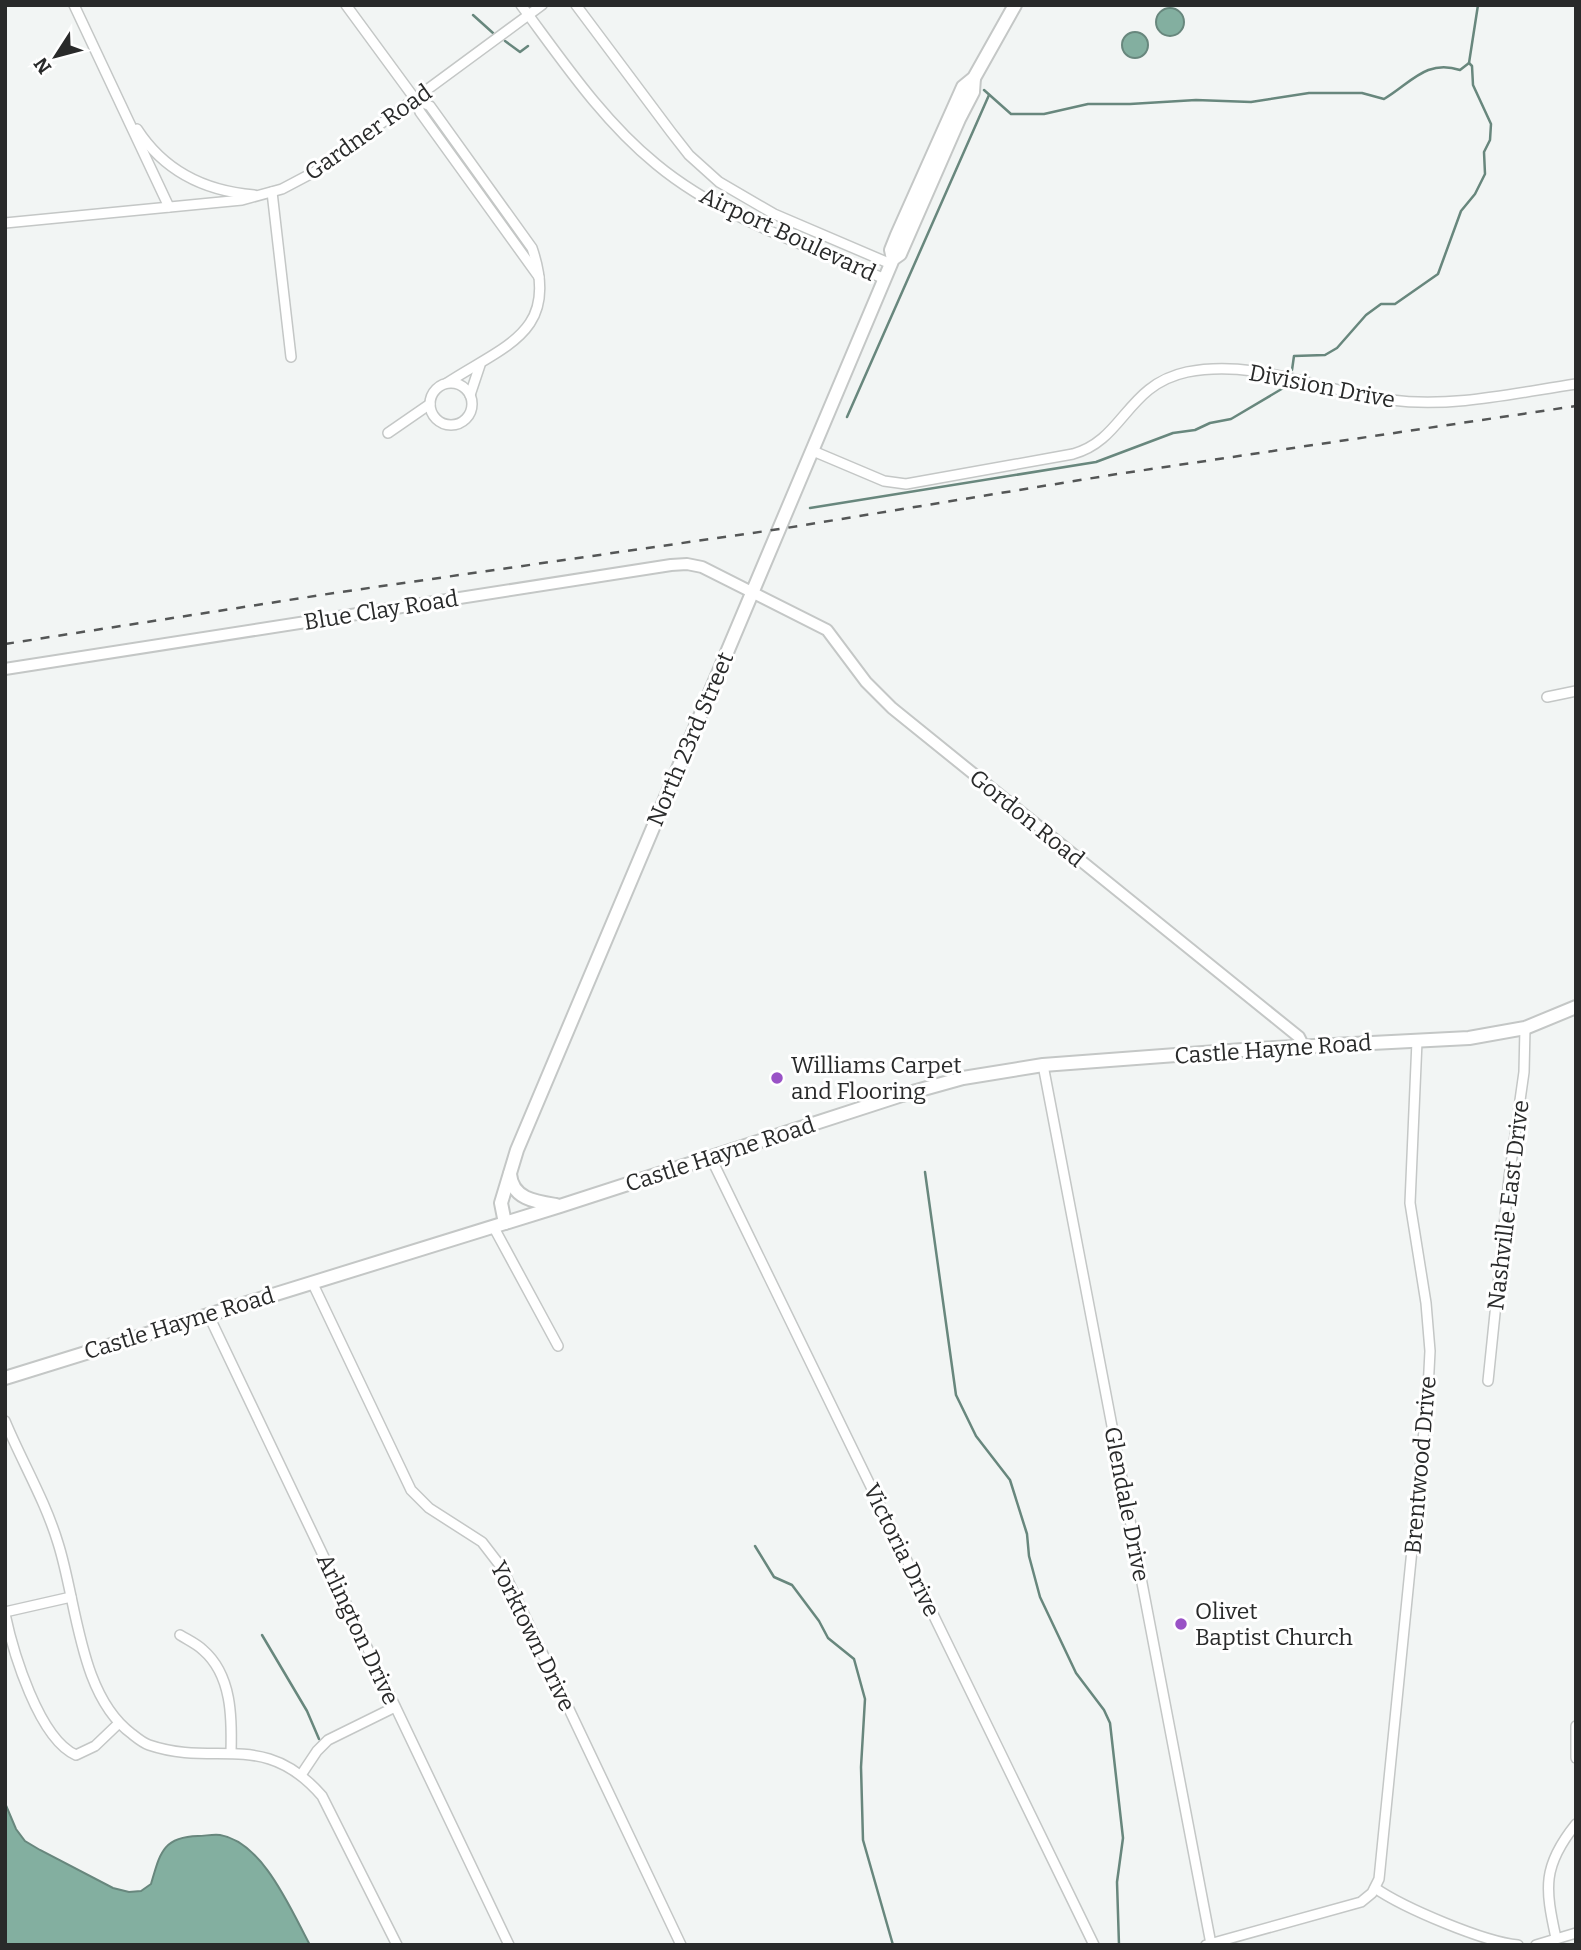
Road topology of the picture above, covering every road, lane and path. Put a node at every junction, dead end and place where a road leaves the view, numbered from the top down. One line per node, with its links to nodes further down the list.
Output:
1 (74, 5): 9 (street)
2 (346, 5): 8 (street)
3 (521, 5): 7 (street, Airport Boulevard)
4 (542, 5): 7 (street, Gardner Road)
5 (576, 5): 13 (street, Airport Boulevard)
6 (1015, 5): 13 (main road, North 23rd Street)
7 (528, 15): 8 (street, Gardner Road); 14 (street, Airport Boulevard)
8 (415, 99): 10 (street, Gardner Road); 16 (street)
9 (119, 102): 10 (street); 11 (street)
10 (267, 194): 11 (street, Gardner Road); 15 (street)
11 (169, 208): 12 (street, Gardner Road)
12 (5, 223)
13 (892, 262): 14 (main road, North 23rd Street)
14 (885, 279): 22 (main road, North 23rd Street)
15 (292, 357)
16 (480, 365): 17 (street); 19 (street)
17 (447, 383): 19 (street); 20 (street)
18 (1576, 384): 22 (street, Division Drive)
19 (470, 395): 20 (street)
20 (430, 404): 21 (street)
21 (388, 433)
22 (813, 451): 23 (main road, North 23rd Street)
23 (752, 592): 24 (street, Blue Clay Road); 30 (street, Gordon Road); 33 (main road, North 23rd Street)
24 (5, 669)
25 (1576, 691): 26 (street)
26 (1547, 697)
27 (1576, 1007): 28 (main road, Castle Hayne Road)
28 (1525, 1028): 29 (main road, Castle Hayne Road); 40 (street, Nashville East Drive)
29 (1417, 1041): 30 (main road, Castle Hayne Road); 52 (street, Brentwood Drive)
30 (1304, 1047): 31 (main road, Castle Hayne Road)
31 (1043, 1065): 32 (main road, Castle Hayne Road); 55 (street, Glendale Drive)
32 (710, 1156): 34 (main road, Castle Hayne Road); 60 (street, Victoria Drive)
33 (511, 1167): 34 (main road); 35 (main road, North 23rd Street)
34 (560, 1206): 35 (main road, Castle Hayne Road)
35 (499, 1224): 36 (main road, Castle Hayne Road); 38 (street)
36 (312, 1282): 37 (main road, Castle Hayne Road); 59 (street, Yorktown Drive)
37 (208, 1314): 39 (main road, Castle Hayne Road); 45 (street, Arlington Drive)
38 (558, 1346)
39 (5, 1378)
40 (1488, 1381)
41 (5, 1421): 42 (street)
42 (71, 1597): 43 (street); 46 (street)
43 (5, 1613): 46 (street)
44 (180, 1635): 48 (street)
45 (395, 1707): 50 (street); 58 (street, Arlington Drive)
46 (118, 1724): 48 (street)
47 (1576, 1726): 49 (street)
48 (231, 1752): 50 (street)
49 (1576, 1758)
50 (301, 1775): 57 (street)
51 (1576, 1824): 54 (street)
52 (1375, 1888): 55 (street); 56 (street)
53 (1576, 1933): 54 (street)
54 (1556, 1938): 61 (street)
55 (1209, 1944)
56 (1511, 1944)
57 (397, 1945)
58 (509, 1945)
59 (681, 1945)
60 (1094, 1945)
61 (1536, 1945)

